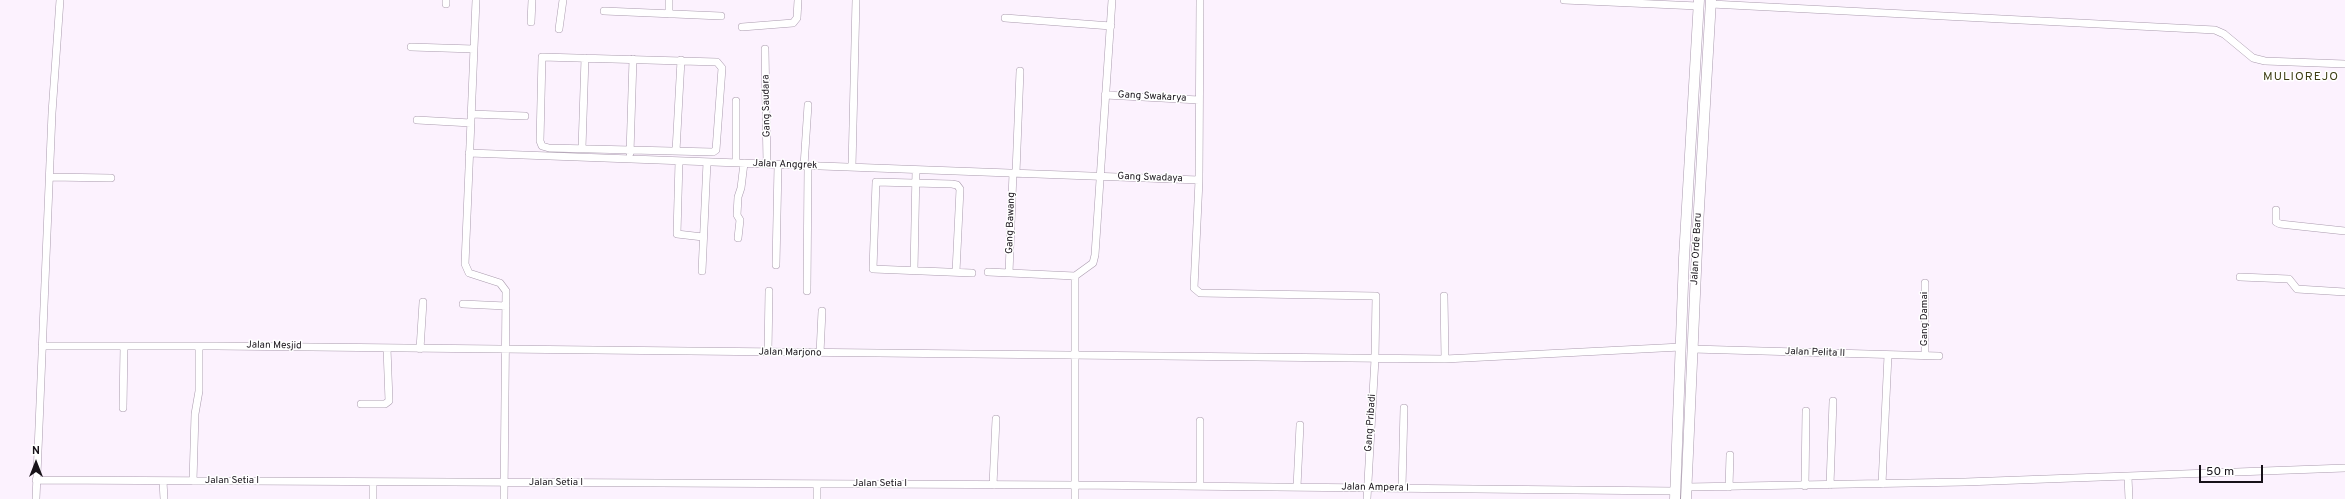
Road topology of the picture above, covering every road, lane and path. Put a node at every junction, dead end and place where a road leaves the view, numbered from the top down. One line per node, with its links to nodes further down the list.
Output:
1 (60, 0): 54 (street)
2 (476, 0): 23 (street)
3 (532, 0): 17 (street)
4 (563, 0): 20 (street)
5 (669, 0): 14 (street)
6 (798, 0): 19 (street)
7 (856, 0): 51 (street)
8 (1112, 0): 18 (street)
9 (1200, 0): 30 (street)
10 (1564, 0): 12 (street)
11 (1711, 2): 27 (street); 38 (main road, Jalan Orde Baru)
12 (1698, 3): 37 (main road, Jalan Orde Baru)
13 (604, 11): 14 (street)
14 (669, 14): 15 (street)
15 (721, 16)
16 (1005, 18): 18 (street)
17 (531, 22)
18 (1111, 26): 29 (street)
19 (742, 27)
20 (559, 29)
21 (411, 47): 23 (street)
22 (765, 48): 48 (street, Gang Saudara)
23 (474, 49): 33 (street)
24 (585, 58): 25 (street); 39 (street); 39 (street)
25 (633, 59): 26 (street); 40 (street)
26 (681, 60): 41 (street); 41 (street)
27 (2345, 64)
28 (1020, 71): 53 (street, Gang Bawang)
29 (1105, 95): 30 (street, Gang Swakarya); 55 (street)
30 (1199, 100): 57 (street)
31 (736, 101): 46 (street)
32 (808, 105): 50 (street)
33 (471, 114): 34 (street); 36 (street)
34 (525, 116)
35 (417, 120): 36 (street)
36 (471, 123): 42 (street)
37 (1692, 123): 38 (main road); 63 (main road, Jalan Orde Baru)
38 (1704, 123): 64 (main road, Jalan Orde Baru)
39 (582, 148): 40 (street)
40 (631, 150): 41 (street); 43 (street)
41 (676, 151)
42 (469, 153): 43 (street, Jalan Anggrek); 81 (street)
43 (630, 159): 44 (street, Jalan Anggrek)
44 (680, 161): 45 (street, Jalan Anggrek); 61 (street)
45 (707, 162): 46 (street, Jalan Anggrek); 61 (street)
46 (736, 163): 47 (street, Jalan Anggrek)
47 (744, 163): 48 (street, Jalan Anggrek); 62 (street)
48 (767, 164): 49 (street, Jalan Anggrek)
49 (778, 165): 50 (street, Jalan Anggrek); 65 (street)
50 (806, 166): 51 (street, Jalan Anggrek); 76 (street)
51 (852, 167): 52 (street, Jalan Anggrek)
52 (916, 170): 53 (street, Jalan Anggrek); 58 (street)
53 (1014, 173): 55 (street, Jalan Anggrek); 71 (street, Gang Bawang)
54 (50, 176): 56 (street); 83 (street)
55 (1101, 177): 57 (street, Gang Swadaya); 72 (street)
56 (111, 178)
57 (1198, 180): 97 (street, Gang Pribadi)
58 (915, 182): 67 (street); 67 (street); 68 (street)
59 (2276, 210): 60 (street)
60 (2345, 231)
61 (703, 237): 66 (street)
62 (738, 238)
63 (1684, 258): 64 (main road); 86 (main road, Jalan Orde Baru)
64 (1697, 258): 90 (main road, Jalan Orde Baru)
65 (776, 265)
66 (702, 271)
67 (914, 271): 68 (street)
68 (956, 272): 70 (street)
69 (988, 272): 71 (street)
70 (972, 273)
71 (1010, 273): 72 (street)
72 (1075, 276): 94 (street)
73 (2240, 277): 77 (street)
74 (1925, 283): 95 (street, Gang Damai)
75 (769, 291): 91 (street)
76 (807, 291)
77 (2345, 292)
78 (1444, 296): 98 (street)
79 (423, 302): 88 (street)
80 (463, 304): 81 (street)
81 (506, 306): 89 (street)
82 (822, 311): 92 (street)
83 (42, 346): 84 (street, Jalan Mesjid); 110 (street)
84 (124, 346): 85 (street, Jalan Mesjid); 101 (street)
85 (199, 346): 87 (street, Jalan Mesjid); 112 (street)
86 (1681, 347): 98 (street, Jalan Marjono); 127 (main road, Jalan Orde Baru)
87 (387, 348): 88 (street, Jalan Mesjid); 100 (street)
88 (420, 349): 89 (street, Jalan Mesjid)
89 (507, 350): 91 (street, Jalan Marjono); 114 (street)
90 (1692, 350): 93 (street, Jalan Pelita II); 123 (main road, Jalan Orde Baru)
91 (768, 352): 92 (street, Jalan Marjono)
92 (820, 353): 94 (street, Jalan Marjono)
93 (1888, 355): 95 (street, Jalan Pelita II); 116 (street)
94 (1074, 356): 97 (street, Jalan Marjono); 118 (street)
95 (1925, 356): 96 (street, Jalan Pelita II)
96 (1939, 356)
97 (1375, 359): 98 (street, Jalan Marjono); 125 (street, Gang Pribadi)
98 (1445, 359)
99 (1833, 401): 119 (street)
100 (361, 404)
101 (123, 408)
102 (1404, 408): 126 (street)
103 (1806, 411): 121 (street)
104 (996, 419): 117 (street)
105 (1200, 421): 120 (street)
106 (1300, 425): 122 (street)
107 (1730, 455): 124 (street)
108 (2345, 468): 109 (street)
109 (2128, 477): 116 (street); 136 (street)
110 (36, 480): 111 (street, Jalan Setia I); 128 (street)
111 (163, 481): 112 (street, Jalan Setia I); 129 (street)
112 (193, 481): 113 (street, Jalan Setia I)
113 (373, 482): 114 (street, Jalan Setia I); 130 (street)
114 (505, 482): 115 (street, Jalan Setia I); 131 (street)
115 (817, 484): 117 (street, Jalan Setia I); 132 (street)
116 (1882, 484): 119 (street)
117 (994, 485): 118 (street, Jalan Setia I)
118 (1075, 485): 120 (street, Jalan Ampera I); 133 (street)
119 (1830, 485): 121 (street)
120 (1200, 486): 122 (street, Jalan Ampera I)
121 (1805, 486): 124 (street)
122 (1297, 487): 125 (street, Jalan Ampera I)
123 (1687, 487): 124 (street); 135 (main road, Jalan Orde Baru)
124 (1729, 487)
125 (1367, 488): 126 (street, Jalan Ampera I); 134 (street, Gang Pribadi)
126 (1402, 488): 127 (street, Jalan Ampera I)
127 (1675, 495)
128 (36, 499)
129 (164, 499)
130 (373, 499)
131 (504, 499)
132 (817, 499)
133 (1075, 499)
134 (1367, 499)
135 (1686, 499)
136 (2129, 499)

